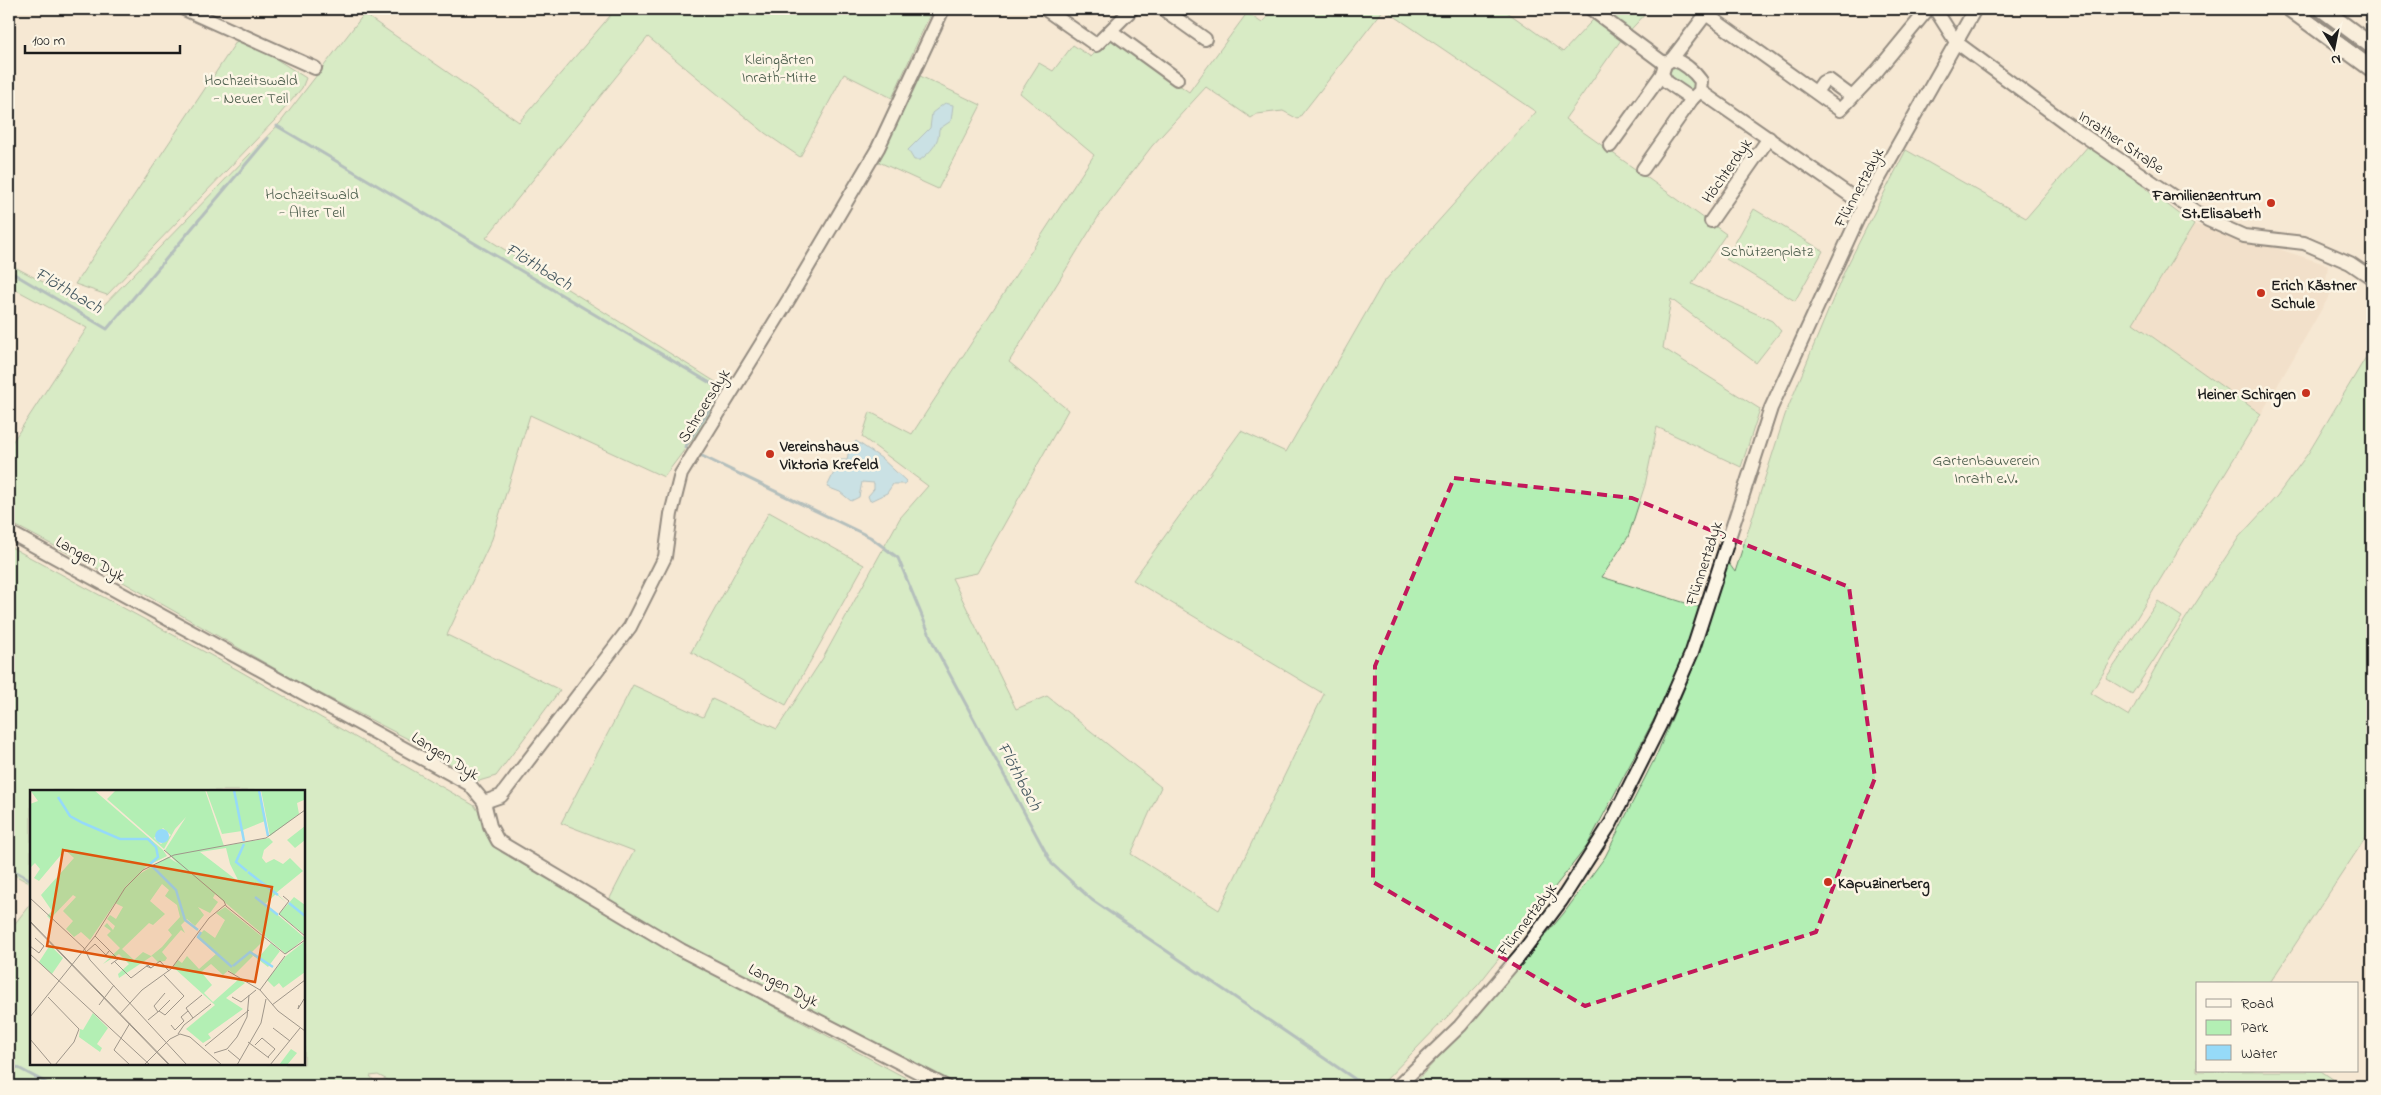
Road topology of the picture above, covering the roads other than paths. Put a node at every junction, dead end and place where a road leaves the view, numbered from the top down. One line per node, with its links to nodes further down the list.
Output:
1 (184, 9): 17 (street)
2 (943, 9): 28 (street, Schroersdyk)
3 (1045, 9): 12 (street)
4 (1132, 9): 12 (street)
5 (1163, 9): 13 (street)
6 (1591, 9): 16 (street)
7 (1928, 9): 16 (street)
8 (1935, 9): 14 (street, Inrather Straße)
9 (1975, 9): 14 (street, Flünnertzdyk)
10 (2290, 9): 18 (street)
11 (2322, 9): 15 (street)
12 (1111, 31): 19 (street)
13 (1205, 39)
14 (1956, 42): 24 (street, Flünnertzdyk); 26 (street, Inrather Straße)
15 (2372, 46)
16 (1666, 66): 20 (street, Höchterdyk); 20 (street); 22 (street)
17 (315, 68)
18 (2372, 69)
19 (1177, 79)
20 (1696, 95): 21 (street, Höchterdyk); 23 (street)
21 (1769, 138): 24 (street, Höchterdyk); 25 (street, Höchterdyk)
22 (1610, 146)
23 (1643, 169)
24 (1864, 205): 30 (street, Flünnertzdyk)
25 (1711, 221)
26 (2372, 278)
27 (9, 532): 28 (street, Langen Dyk)
28 (484, 802): 29 (street, Langen Dyk)
29 (945, 1086)
30 (1398, 1086)

